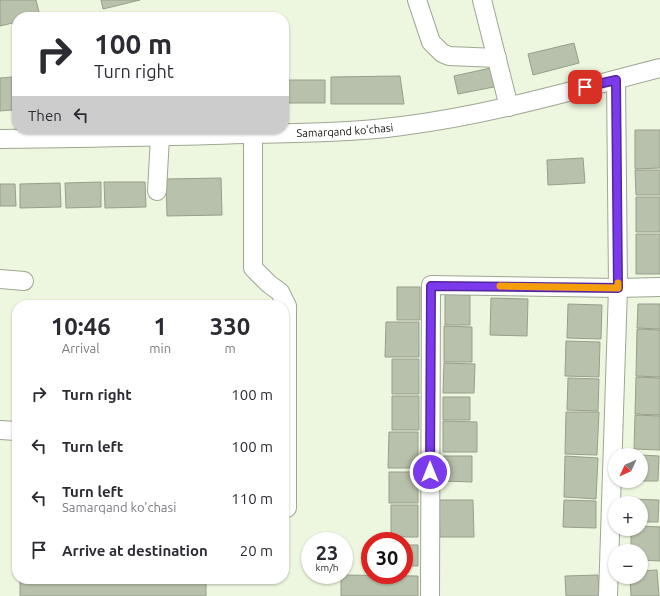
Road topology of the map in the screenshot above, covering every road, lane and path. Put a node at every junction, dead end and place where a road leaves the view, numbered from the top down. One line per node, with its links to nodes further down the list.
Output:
1 (417, 0): 3 (street)
2 (482, 0): 3 (street)
3 (497, 58): 6 (street)
4 (660, 68): 5 (street, Samarqand ko'chasi)
5 (616, 80): 6 (street, Samarqand ko'chasi); 17 (street)
6 (509, 106): 7 (street, Samarqand ko'chasi)
7 (289, 133)
8 (103, 134): 12 (street, Samarqand ko'chasi)
9 (133, 134): 11 (street, Samarqand ko'chasi)
10 (253, 134): 11 (street, Samarqand ko'chasi); 18 (street)
11 (160, 137): 13 (street)
12 (0, 139)
13 (157, 191)
14 (0, 279): 15 (street)
15 (24, 281)
16 (660, 287): 17 (street)
17 (618, 288): 21 (street); 22 (street)
18 (283, 300)
19 (0, 430): 20 (street)
20 (12, 431)
21 (430, 596)
22 (608, 596)

